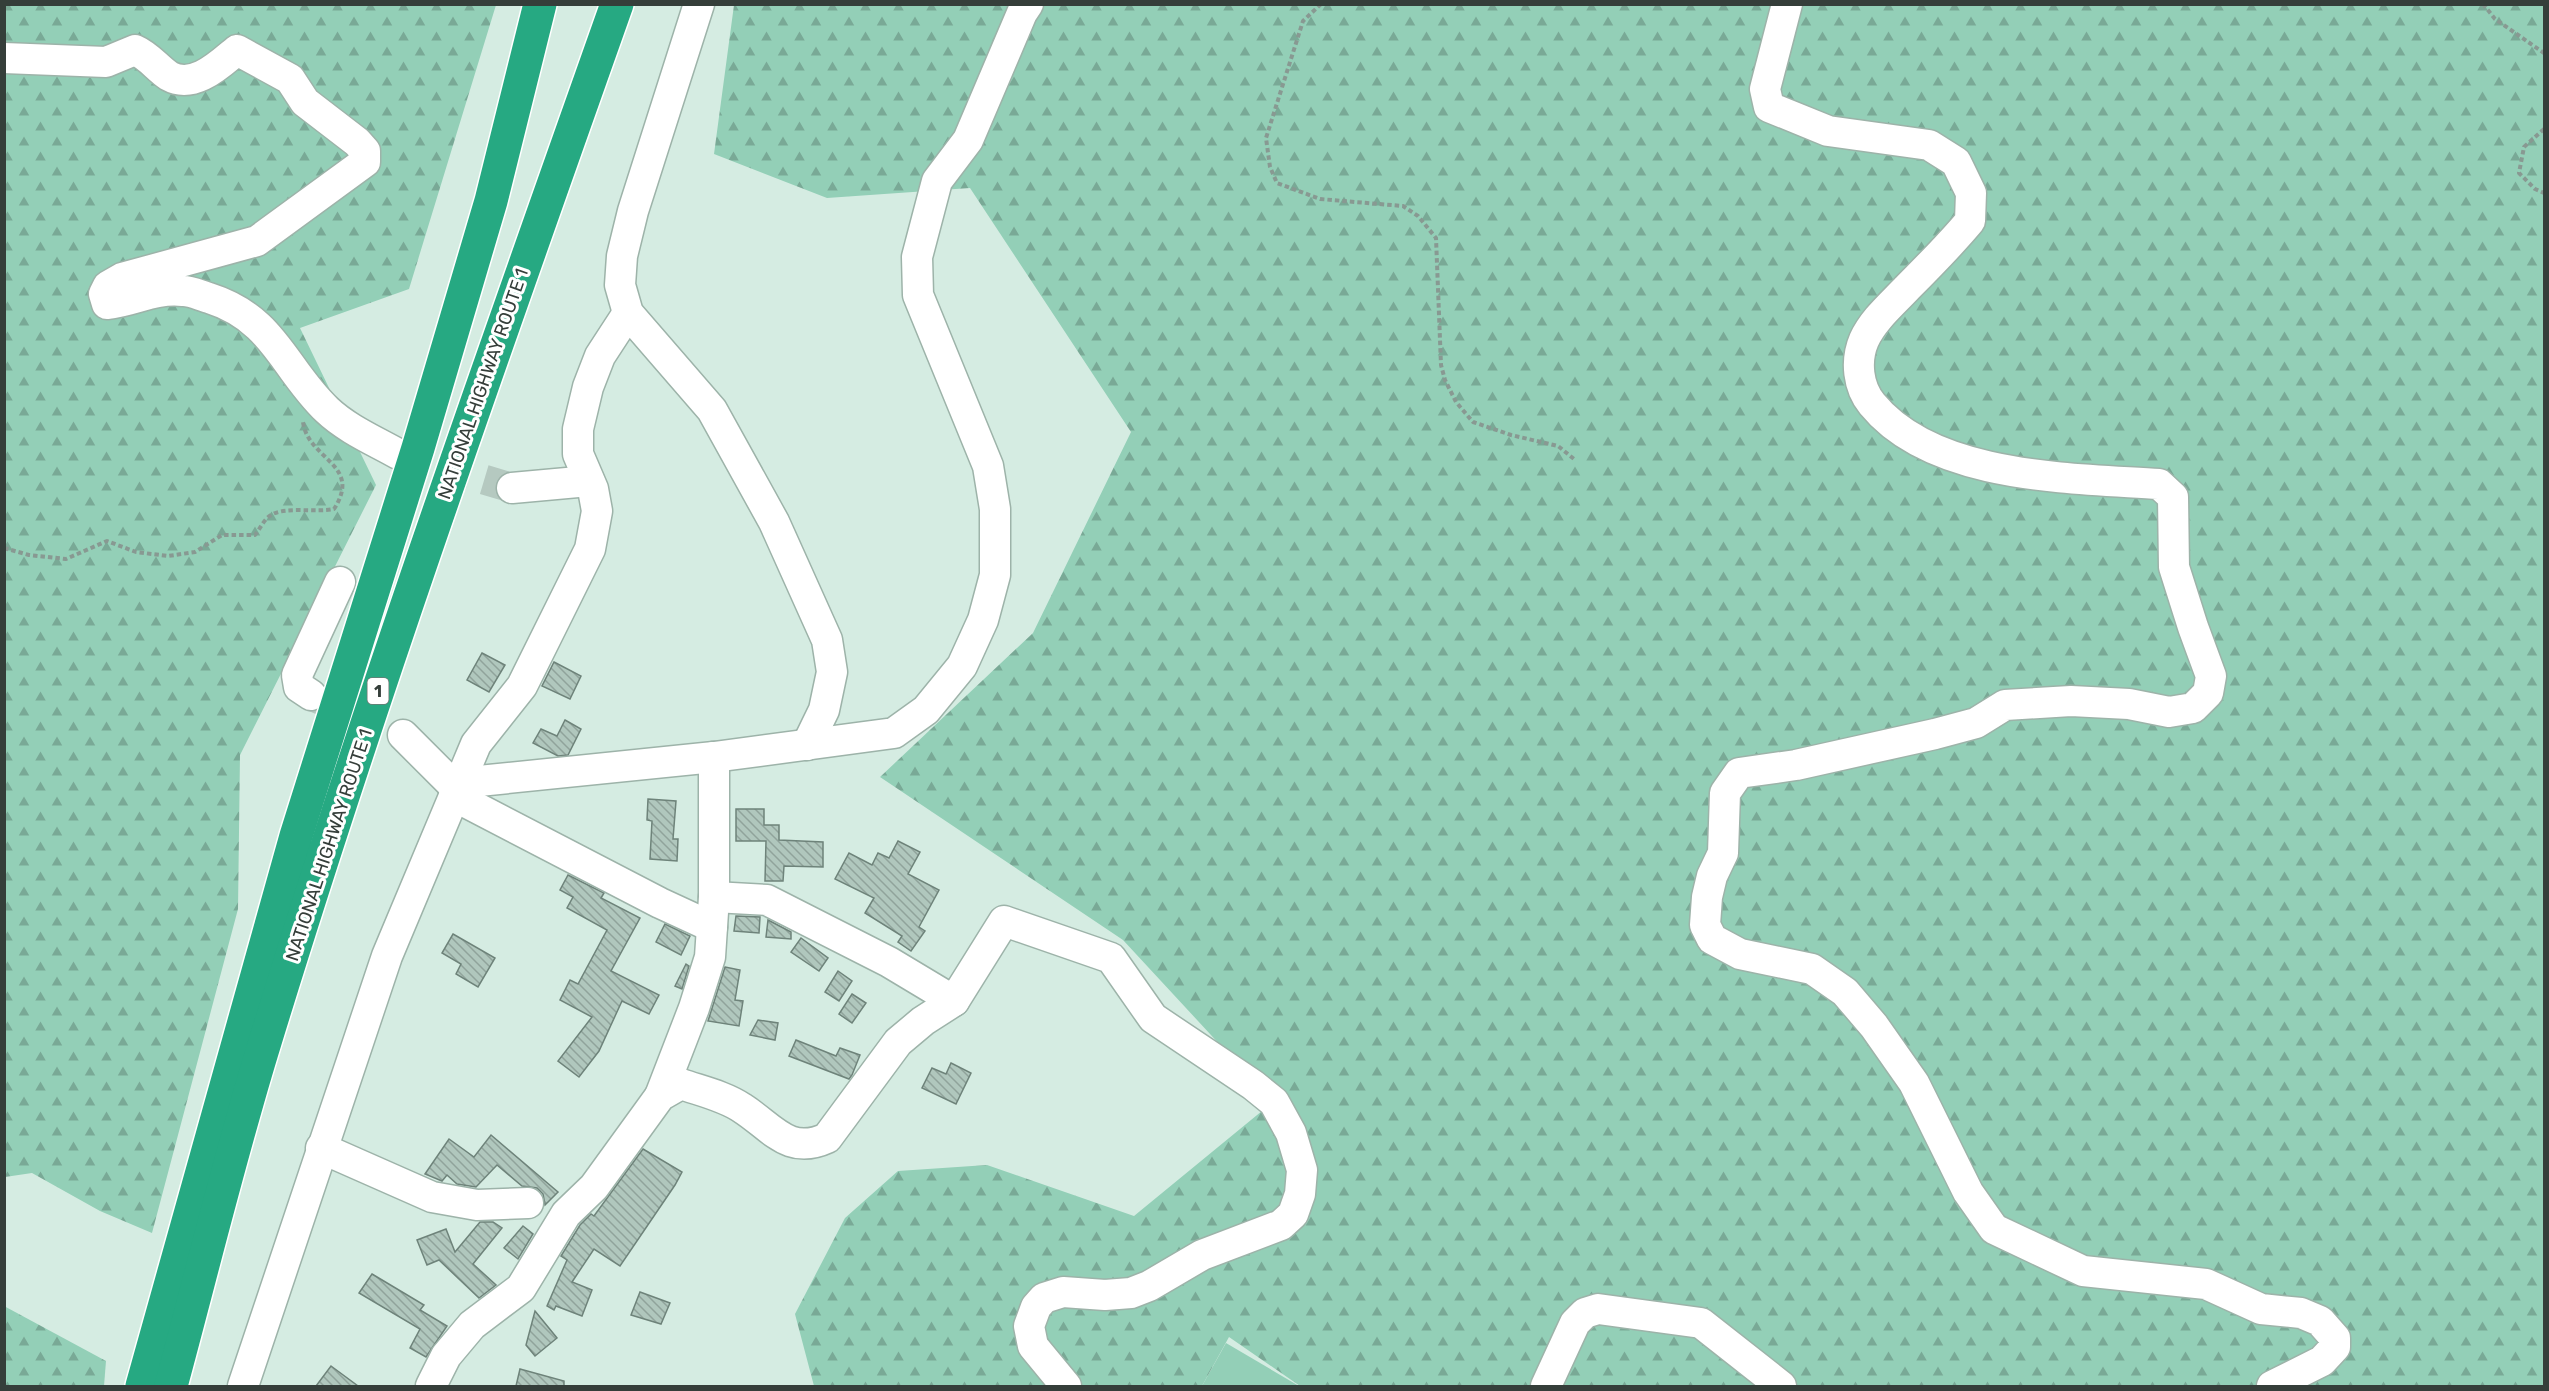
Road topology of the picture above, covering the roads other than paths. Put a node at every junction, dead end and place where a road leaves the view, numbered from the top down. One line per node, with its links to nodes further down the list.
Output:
1 (540, 4): 23 (highway, NATIONAL HIGHWAY ROUTE 1 / 1)
2 (617, 4): 24 (highway, NATIONAL HIGHWAY ROUTE 1 / 1)
3 (699, 4): 7 (street)
4 (1028, 4): 14 (street)
5 (1787, 4): 30 (street)
6 (4, 58): 8 (street)
7 (628, 313): 9 (street); 14 (street)
8 (398, 454)
9 (590, 481): 10 (street); 16 (street)
10 (512, 488)
11 (340, 582): 12 (street)
12 (311, 696)
13 (403, 735): 16 (street)
14 (807, 745): 15 (street)
15 (714, 757): 16 (street); 17 (street)
16 (457, 790): 18 (street); 21 (street)
17 (714, 897): 18 (street); 19 (street)
18 (712, 927): 20 (street)
19 (954, 1001): 20 (street); 27 (street)
20 (660, 1096): 26 (street)
21 (321, 1148): 22 (street); 25 (street)
22 (528, 1203)
23 (142, 1386)
24 (171, 1386)
25 (243, 1386)
26 (431, 1386)
27 (1066, 1386)
28 (1545, 1386): 29 (street)
29 (1781, 1386)
30 (2272, 1386)

